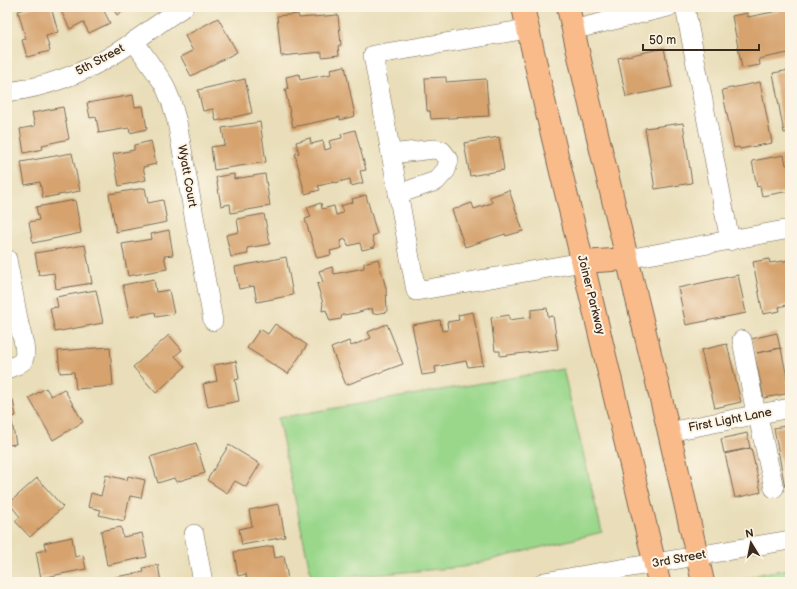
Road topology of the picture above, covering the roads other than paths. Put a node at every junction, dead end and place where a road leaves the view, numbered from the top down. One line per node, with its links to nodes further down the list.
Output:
1 (184, 7): 8 (street, 5th Street)
2 (523, 7): 6 (main road, Joiner Parkway)
3 (568, 7): 7 (main road)
4 (668, 7): 7 (street)
5 (685, 7): 13 (street)
6 (528, 29): 10 (street); 16 (main road, Joiner Parkway)
7 (572, 30): 15 (main road)
8 (134, 41): 9 (street, 5th Street); 17 (street, Wyatt Court)
9 (7, 92)
10 (391, 154): 11 (street); 11 (street)
11 (398, 194): 16 (street)
12 (790, 229): 13 (street)
13 (730, 240): 15 (street)
14 (7, 259): 19 (street)
15 (627, 259): 16 (main road); 22 (main road)
16 (583, 262): 27 (main road, Joiner Parkway)
17 (213, 321)
18 (742, 340): 21 (street)
19 (7, 369)
20 (790, 408): 21 (street, First Light Lane)
21 (756, 414): 22 (street, First Light Lane); 23 (street)
22 (669, 432): 26 (main road)
23 (774, 488)
24 (194, 534): 28 (street)
25 (790, 540): 26 (street, 3rd Street)
26 (697, 556): 27 (street, 3rd Street); 30 (main road)
27 (657, 573): 29 (street, 3rd Street)
28 (203, 582)
29 (544, 582)
30 (703, 582)

